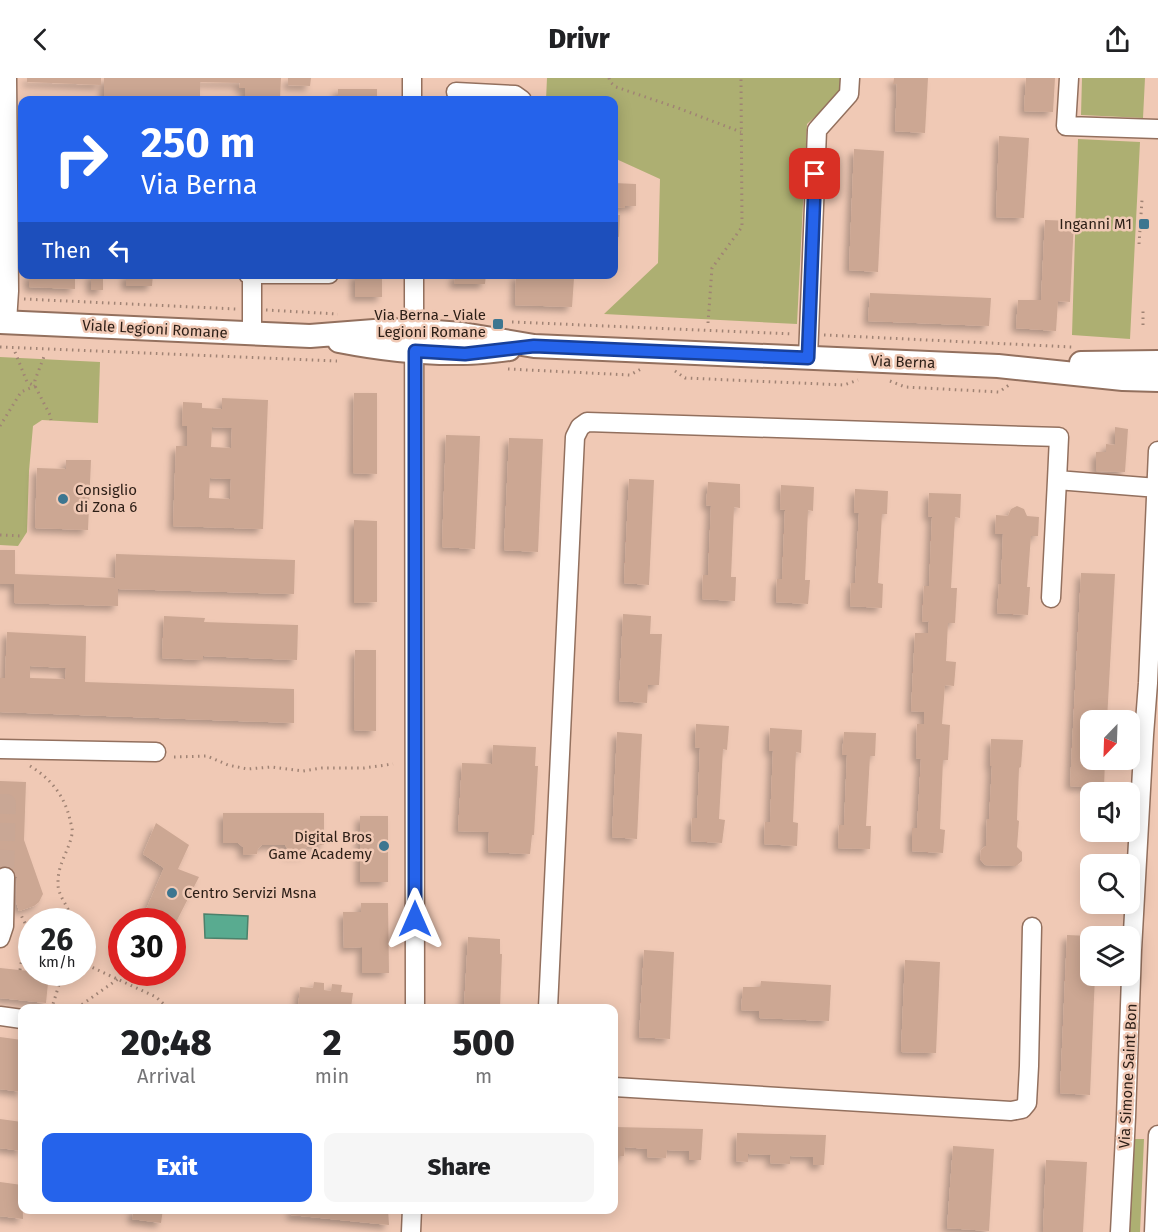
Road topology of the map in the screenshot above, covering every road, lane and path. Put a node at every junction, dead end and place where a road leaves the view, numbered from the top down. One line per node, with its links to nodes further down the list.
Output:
1 (7, 78): 20 (street)
2 (412, 78): 8 (street)
3 (609, 78): 11 (path)
4 (741, 78): 11 (path)
5 (850, 78): 32 (street)
6 (1069, 78): 10 (street)
7 (456, 92): 9 (street)
8 (412, 96)
9 (517, 96)
10 (1158, 129)
11 (741, 132): 22 (path)
12 (1142, 200): 13 (path)
13 (1139, 244)
14 (250, 279): 17 (street)
15 (414, 279): 27 (street)
16 (15, 298): 17 (path)
17 (251, 309): 19 (path); 24 (street)
18 (1143, 310): 23 (path)
19 (342, 314)
20 (4, 322): 24 (main road, Viale Legioni Romane)
21 (512, 322): 25 (path)
22 (708, 324)
23 (1143, 325)
24 (252, 333): 27 (main road, Viale Legioni Romane)
25 (799, 334)
26 (816, 334): 29 (path)
27 (415, 341): 32 (main road, Via Berna); 67 (street)
28 (0, 346): 33 (path)
29 (1078, 348)
30 (15, 352): 43 (path)
31 (45, 354): 43 (path)
32 (808, 358): 36 (main road, Via Berna)
33 (339, 361)
34 (1158, 362): 36 (main road, Via Berna)
35 (647, 366): 38 (path)
36 (998, 366): 39 (main road, Via Berna)
37 (669, 367): 40 (path)
38 (504, 369)
39 (1028, 369): 41 (main road, Via Berna); 42 (path)
40 (865, 377)
41 (1158, 380)
42 (889, 381)
43 (36, 386): 44 (path); 45 (path)
44 (51, 420)
45 (0, 426)
46 (1158, 451): 48 (street, Via Simone Saint Bon)
47 (1057, 480): 48 (street); 51 (street); 68 (street)
48 (1157, 488): 52 (street, Via Simone Saint Bon)
49 (0, 535): 50 (path)
50 (22, 536)
51 (1051, 598)
52 (1153, 684): 75 (street, Via Simone Saint Bon)
53 (0, 749): 54 (street)
54 (165, 754): 55 (path)
55 (393, 764)
56 (28, 765): 58 (path)
57 (5, 877): 60 (street)
58 (67, 908)
59 (1032, 927): 71 (street)
60 (0, 938)
61 (59, 986): 64 (path)
62 (109, 986): 65 (path)
63 (131, 986): 66 (path)
64 (53, 1004)
65 (83, 1004)
66 (164, 1004)
67 (415, 1004)
68 (548, 1004)
69 (0, 1016): 70 (street)
70 (18, 1018)
71 (618, 1087)
72 (1158, 1135): 76 (street)
73 (412, 1214): 74 (street)
74 (411, 1232)
75 (1120, 1232)
76 (1154, 1232)

